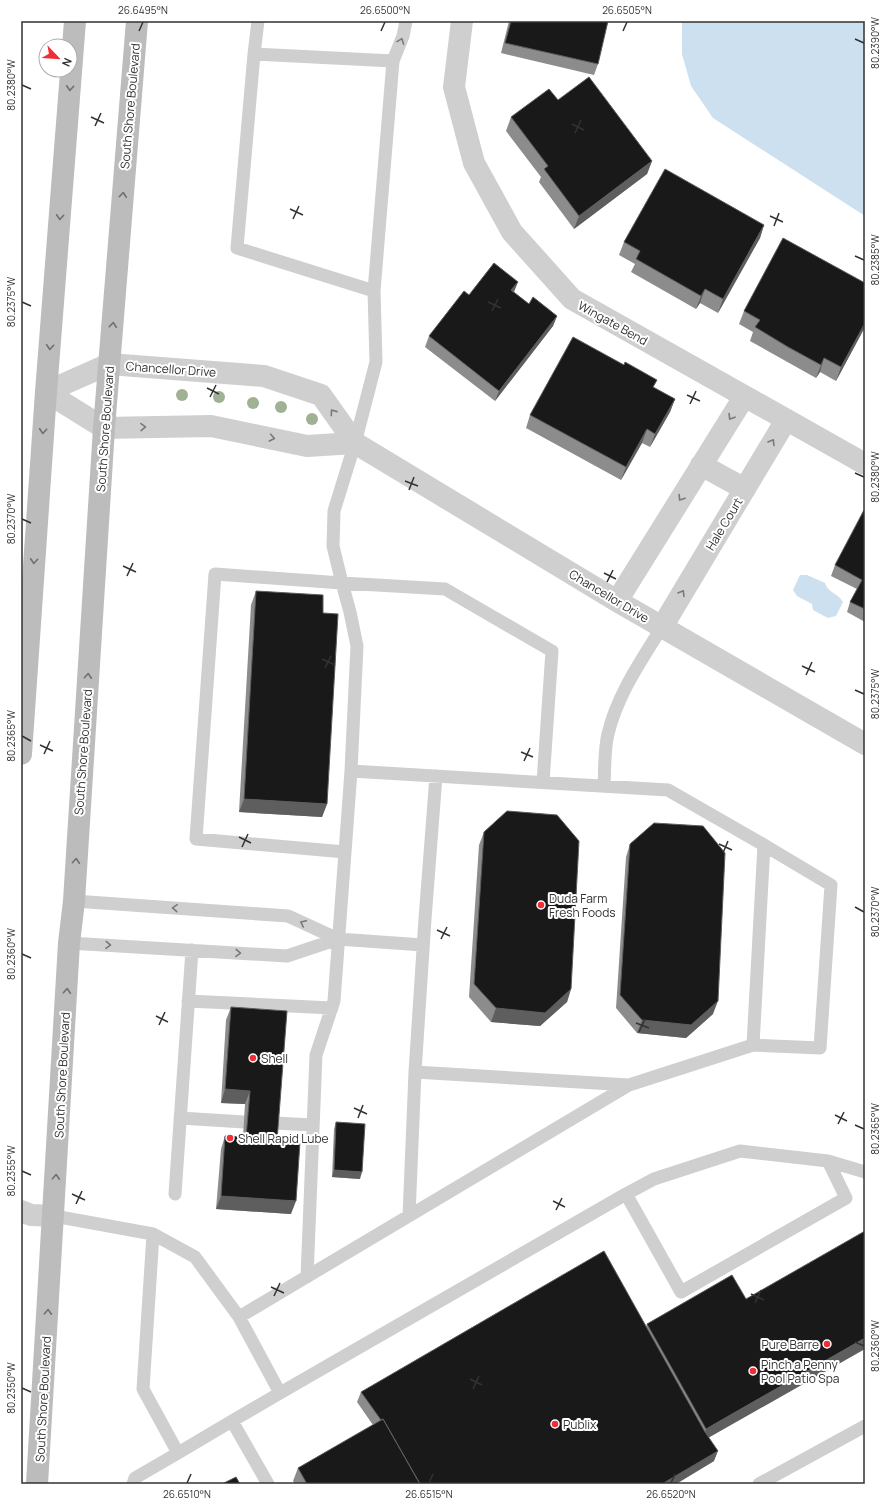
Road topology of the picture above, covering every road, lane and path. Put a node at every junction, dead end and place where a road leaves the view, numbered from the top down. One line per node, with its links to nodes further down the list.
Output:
1 (75, 21): 10 (street, one-way to 10)
2 (137, 21): 9 (street, South Shore Boulevard, one-way to 2)
3 (258, 21): 6 (lane)
4 (406, 21): 7 (lane, one-way to 4)
5 (462, 21): 11 (street, Wingate Bend)
6 (254, 54): 7 (lane); 8 (lane)
7 (393, 61): 8 (lane)
8 (374, 291): 14 (lane)
9 (110, 364): 10 (street, Chancellor Drive); 13 (street, South Shore Boulevard); 14 (street, Chancellor Drive, one-way to 9)
10 (46, 392): 13 (street); 22 (street, one-way to 22)
11 (744, 396): 12 (street, Wingate Bend); 16 (street, one-way to 16)
12 (786, 420): 15 (street, Wingate Bend); 17 (street, Hale Court, one-way to 12)
13 (104, 428): 14 (street, one-way to 14); 29 (street, South Shore Boulevard, one-way to 13)
14 (355, 443): 18 (lane); 19 (street, Chancellor Drive)
15 (865, 464)
16 (701, 465): 17 (street); 19 (street, one-way to 19)
17 (745, 489): 20 (street, Hale Court, one-way to 17)
18 (342, 583): 23 (lane); 25 (lane); 28 (lane)
19 (617, 602): 20 (street, Chancellor Drive)
20 (662, 627): 21 (street, Chancellor Drive); 26 (lane)
21 (865, 744)
22 (21, 754)
23 (351, 770): 24 (lane); 28 (lane)
24 (436, 776): 25 (lane); 32 (lane)
25 (543, 782): 26 (lane)
26 (604, 786): 27 (lane)
27 (764, 845): 36 (lane); 36 (lane)
28 (345, 852): 30 (lane)
29 (74, 901): 30 (lane, one-way to 29); 31 (street, South Shore Boulevard)
30 (338, 939): 32 (lane); 33 (lane, one-way to 30); 35 (lane)
31 (69, 943): 33 (lane, one-way to 33); 48 (street, South Shore Boulevard, one-way to 31)
32 (423, 945): 37 (lane)
33 (192, 950): 34 (lane)
34 (188, 1001): 35 (lane); 39 (lane)
35 (332, 1008): 42 (lane)
36 (753, 1045): 38 (lane)
37 (416, 1072): 38 (lane); 49 (lane)
38 (628, 1085): 49 (lane)
39 (180, 1118): 40 (lane); 45 (lane)
40 (244, 1122)
41 (274, 1123): 42 (lane)
42 (313, 1125): 51 (lane)
43 (828, 1161): 44 (lane); 46 (lane); 46 (lane)
44 (865, 1172)
45 (175, 1194)
46 (626, 1194): 53 (lane)
47 (24, 1216): 48 (street)
48 (54, 1216): 50 (lane); 57 (street, South Shore Boulevard, one-way to 48)
49 (409, 1216): 51 (lane)
50 (153, 1234): 52 (lane); 56 (lane)
51 (307, 1278): 52 (lane)
52 (239, 1317): 53 (lane)
53 (280, 1393): 54 (lane)
54 (232, 1421): 56 (lane); 59 (lane)
55 (865, 1426): 60 (lane)
56 (178, 1454): 58 (lane)
57 (37, 1484)
58 (133, 1484)
59 (268, 1484)
60 (759, 1484)

